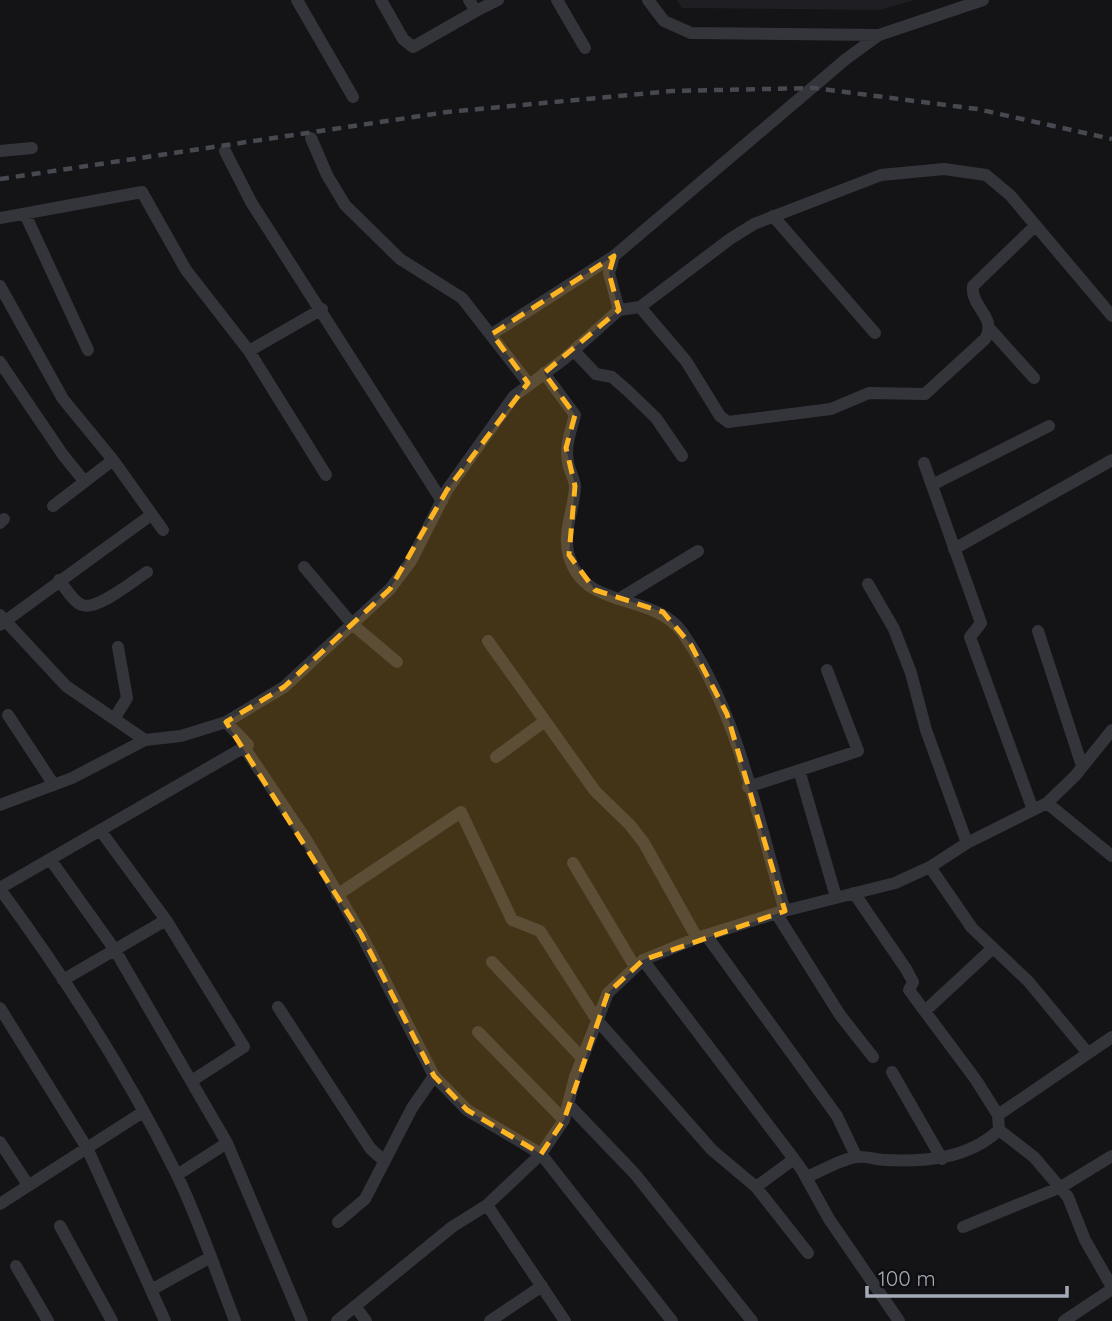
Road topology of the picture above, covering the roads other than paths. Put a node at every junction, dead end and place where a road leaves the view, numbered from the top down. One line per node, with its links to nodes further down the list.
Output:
1 (297, 0): 10 (street)
2 (381, 0): 7 (street)
3 (498, 0): 7 (street)
4 (556, 0): 9 (street)
5 (648, 0): 8 (street)
6 (983, 0): 8 (street)
7 (473, 6)
8 (879, 35): 19 (street)
9 (585, 48)
10 (353, 97)
11 (311, 138): 27 (street)
12 (32, 148): 13 (street)
13 (0, 151)
14 (225, 151): 22 (street)
15 (25, 214): 17 (street); 28 (street); 29 (street)
16 (773, 216): 18 (street); 21 (street); 26 (street)
17 (0, 218)
18 (1034, 227): 24 (street); 25 (street)
19 (614, 256): 23 (street); 27 (street)
20 (0, 286): 37 (street)
21 (640, 307): 23 (street); 25 (street)
22 (322, 309): 29 (street); 43 (street)
23 (620, 310): 30 (street)
24 (1112, 316)
25 (990, 330): 33 (street)
26 (876, 333)
27 (492, 334): 34 (street)
28 (88, 350)
29 (249, 351): 40 (street)
30 (574, 351): 32 (street); 36 (street)
31 (0, 362): 41 (street)
32 (544, 373): 34 (street); 53 (street)
33 (1034, 378)
34 (528, 383): 43 (street)
35 (1049, 426): 42 (street)
36 (682, 456)
37 (113, 460): 41 (street); 45 (street)
38 (1112, 460): 47 (street)
39 (924, 463): 42 (street)
40 (326, 475)
41 (84, 481): 44 (street)
42 (932, 485): 47 (street)
43 (442, 501): 55 (street)
44 (53, 506)
45 (151, 515): 46 (street); 51 (street)
46 (163, 530)
47 (954, 549): 76 (street)
48 (698, 551): 53 (street)
49 (304, 567): 55 (street)
50 (147, 572): 51 (street)
51 (59, 580): 54 (street)
52 (868, 584): 78 (street)
53 (620, 599): 73 (street)
54 (1, 620): 62 (street)
55 (352, 624): 59 (street); 64 (street)
56 (1038, 631): 70 (street)
57 (488, 641): 63 (street)
58 (118, 647): 62 (street)
59 (397, 662)
60 (827, 670): 71 (street)
61 (8, 715): 72 (street)
62 (114, 719): 66 (street)
63 (545, 721): 69 (street); 89 (street)
64 (226, 722): 66 (street); 68 (street)
65 (1112, 730): 67 (street)
66 (145, 740): 72 (street)
67 (1108, 745): 70 (street)
68 (244, 747): 77 (street); 85 (street)
69 (496, 757)
70 (1082, 766): 74 (street)
71 (799, 770): 73 (street); 86 (street)
72 (54, 785): 75 (street)
73 (748, 787): 87 (street)
74 (1047, 803): 76 (street); 79 (street)
75 (0, 804)
76 (1033, 810): 78 (street)
77 (100, 830): 80 (street); 88 (street)
78 (967, 843): 82 (street)
79 (1112, 856)
80 (50, 859): 83 (street); 91 (street)
81 (573, 863): 93 (street)
82 (930, 867): 84 (street); 90 (street)
83 (0, 889): 94 (street)
84 (854, 893): 86 (street); 97 (street)
85 (337, 895): 98 (street); 105 (street)
86 (836, 897): 87 (street)
87 (781, 912): 89 (street); 102 (street)
88 (166, 920): 91 (street); 106 (street)
89 (701, 937): 93 (street); 116 (street)
90 (993, 948): 97 (street); 101 (street)
91 (115, 950): 94 (street); 106 (street)
92 (492, 962): 103 (street)
93 (639, 963): 98 (street); 118 (street)
94 (63, 980): 108 (street)
95 (278, 1007): 120 (street)
96 (0, 1008): 114 (street)
97 (925, 1011): 109 (street)
98 (597, 1020): 103 (street); 124 (street)
99 (478, 1032): 110 (street)
100 (1112, 1037): 101 (street)
101 (1087, 1052): 109 (street)
102 (873, 1057)
103 (582, 1058): 107 (street)
104 (892, 1072): 119 (street)
105 (434, 1076): 115 (street); 120 (street)
106 (193, 1080): 113 (street)
107 (568, 1104): 110 (street); 148 (street)
108 (143, 1112): 114 (street); 122 (street)
109 (998, 1115): 111 (street)
110 (564, 1120): 115 (street)
111 (999, 1130): 119 (street); 125 (street)
112 (0, 1142): 123 (street)
113 (227, 1143): 122 (street); 142 (street)
114 (87, 1148): 123 (street); 136 (street)
115 (541, 1154): 127 (street); 147 (street)
116 (856, 1156): 119 (street); 121 (street)
117 (1112, 1156): 125 (street)
118 (794, 1159): 121 (street); 124 (street)
119 (942, 1159)
120 (384, 1161): 128 (street)
121 (803, 1172): 149 (street)
122 (177, 1175): 132 (street)
123 (28, 1185): 126 (street)
124 (756, 1187): 131 (street)
125 (1061, 1187): 130 (street); 135 (street)
126 (0, 1205)
127 (487, 1205): 134 (street); 137 (street)
128 (338, 1223)
129 (60, 1226): 139 (street)
130 (962, 1227)
131 (808, 1253)
132 (209, 1258): 136 (street); 141 (street)
133 (16, 1266): 138 (street)
134 (542, 1286): 145 (street); 146 (street)
135 (1112, 1288): 150 (street)
136 (151, 1290): 140 (street)
137 (355, 1306): 143 (street); 144 (street)
138 (48, 1321)
139 (112, 1321)
140 (165, 1321)
141 (235, 1321)
142 (302, 1321)
143 (337, 1321)
144 (366, 1321)
145 (490, 1321)
146 (565, 1321)
147 (672, 1321)
148 (752, 1321)
149 (900, 1321)
150 (1064, 1321)

